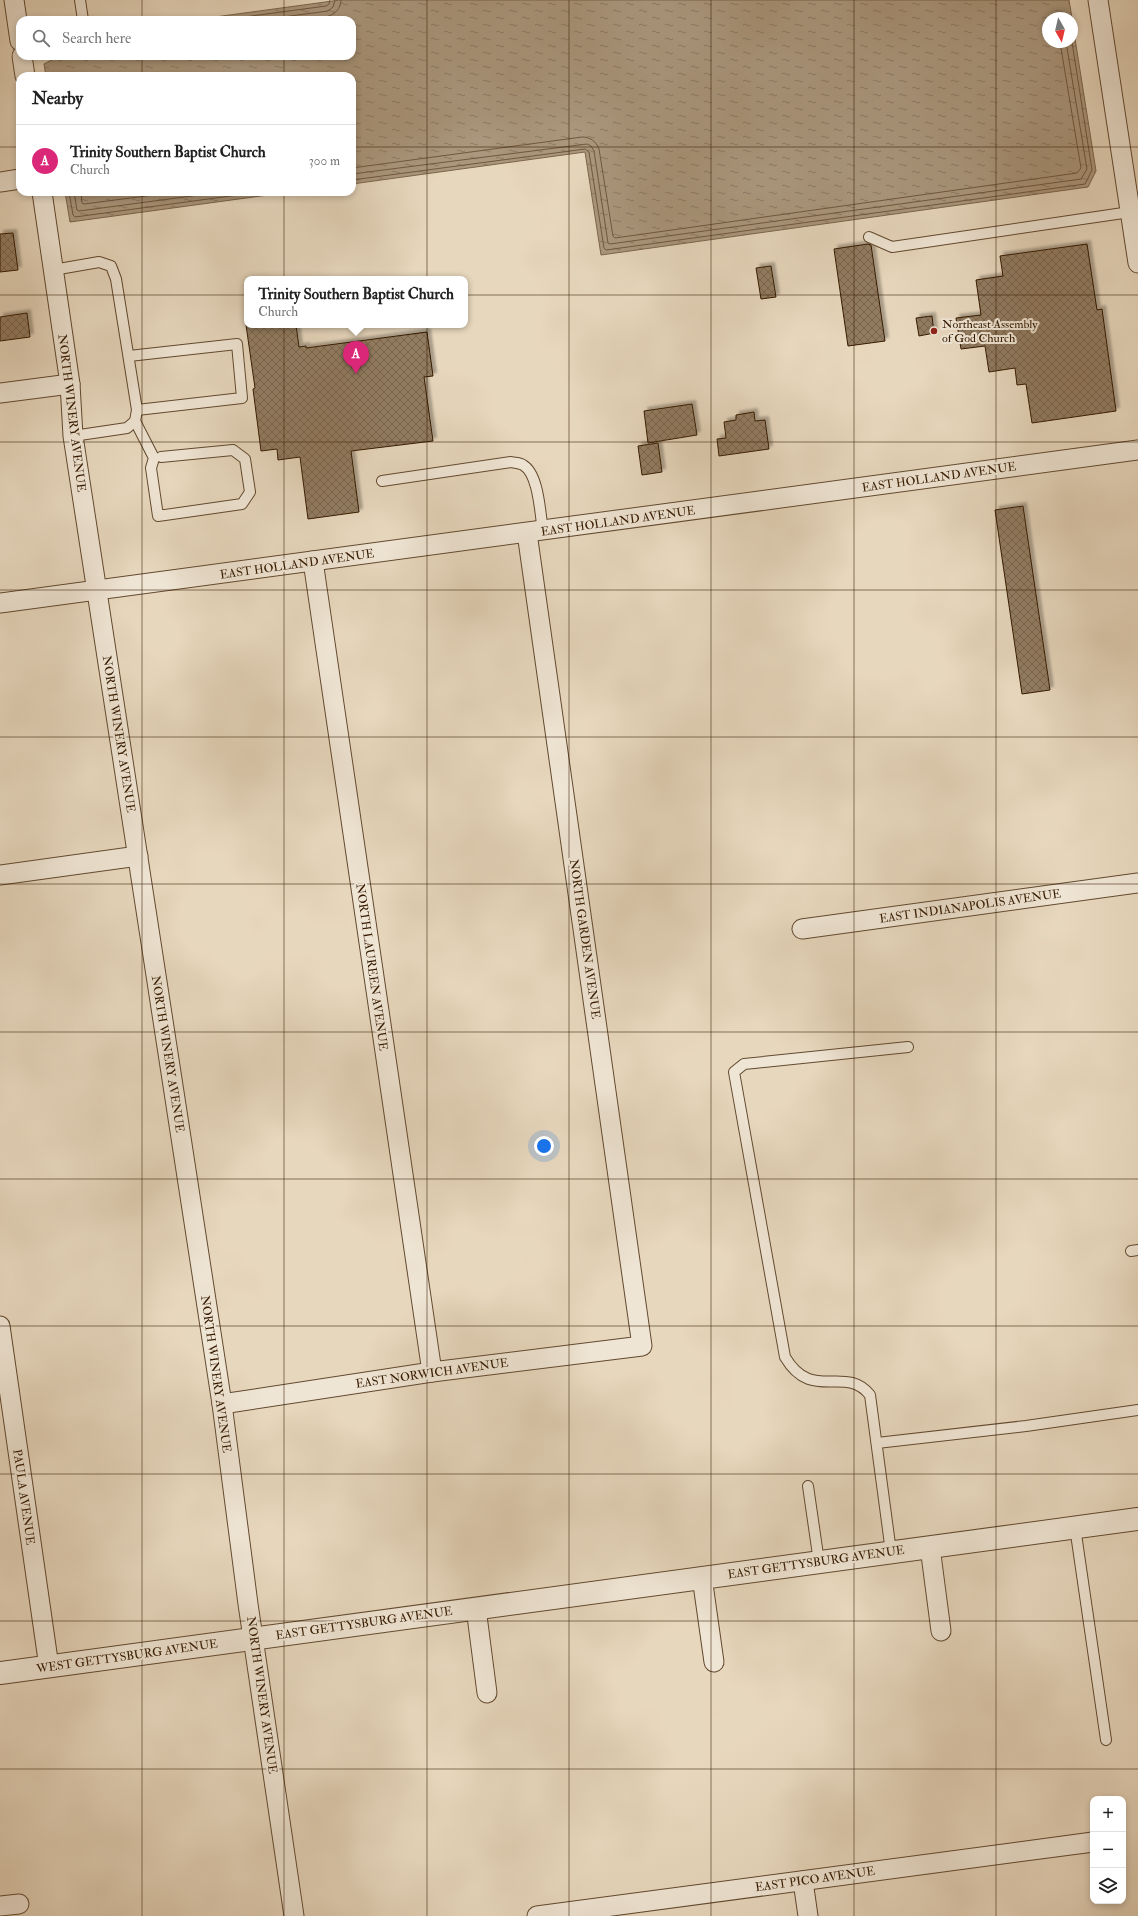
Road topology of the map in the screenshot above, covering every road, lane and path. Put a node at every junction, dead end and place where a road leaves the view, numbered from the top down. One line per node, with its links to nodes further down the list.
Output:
1 (14, 0): 4 (street)
2 (80, 0): 5 (lane)
3 (1098, 0): 10 (street)
4 (16, 16)
5 (82, 16)
6 (23, 60): 7 (street)
7 (24, 72)
8 (16, 180): 9 (street)
9 (0, 182)
10 (1132, 186): 12 (street)
11 (43, 196): 15 (street, NORTH WINERY AVENUE)
12 (1130, 212): 13 (lane); 14 (street)
13 (869, 237)
14 (1138, 263)
15 (53, 270): 16 (lane); 17 (street, NORTH WINERY AVENUE)
16 (129, 356): 19 (lane); 19 (lane)
17 (70, 384): 18 (street); 21 (street, NORTH WINERY AVENUE)
18 (0, 393)
19 (137, 410): 20 (lane)
20 (135, 421): 21 (lane); 23 (lane)
21 (73, 436): 27 (street, NORTH WINERY AVENUE)
22 (1138, 450): 25 (street, EAST HOLLAND AVENUE)
23 (161, 457)
24 (382, 481): 25 (lane)
25 (535, 532): 26 (street, EAST HOLLAND AVENUE); 35 (street, NORTH GARDEN AVENUE)
26 (313, 561): 27 (street, EAST HOLLAND AVENUE); 36 (street, NORTH LAUREEN AVENUE)
27 (97, 590): 28 (street, EAST HOLLAND AVENUE); 29 (street, NORTH WINERY AVENUE)
28 (0, 603)
29 (138, 856): 30 (street); 37 (street, NORTH WINERY AVENUE)
30 (0, 875)
31 (1138, 883): 32 (street, EAST INDIANAPOLIS AVENUE)
32 (802, 929)
33 (908, 1047): 39 (lane)
34 (0, 1326): 51 (street, PAULA AVENUE)
35 (642, 1346): 36 (street, EAST NORWICH AVENUE)
36 (432, 1372): 37 (street, EAST NORWICH AVENUE)
37 (222, 1404): 49 (street, NORTH WINERY AVENUE)
38 (1138, 1410): 39 (lane)
39 (877, 1443): 44 (lane)
40 (808, 1486): 45 (lane)
41 (1138, 1519): 42 (street, EAST GETTYSBURG AVENUE)
42 (1075, 1527): 43 (street, EAST GETTYSBURG AVENUE); 54 (lane)
43 (930, 1547): 44 (street, EAST GETTYSBURG AVENUE); 48 (street)
44 (891, 1552): 45 (street, EAST GETTYSBURG AVENUE)
45 (819, 1562): 46 (street, EAST GETTYSBURG AVENUE)
46 (702, 1577): 47 (street, EAST GETTYSBURG AVENUE); 50 (street)
47 (476, 1608): 49 (street, EAST GETTYSBURG AVENUE); 53 (street)
48 (941, 1631)
49 (253, 1638): 51 (street, WEST GETTYSBURG AVENUE); 59 (street, NORTH WINERY AVENUE)
50 (714, 1662)
51 (49, 1667): 52 (street, WEST GETTYSBURG AVENUE)
52 (0, 1673)
53 (487, 1693)
54 (1106, 1740)
55 (1090, 1842): 56 (street, EAST PICO AVENUE)
56 (803, 1881): 60 (street, EAST PICO AVENUE); 61 (street)
57 (19, 1904): 58 (street)
58 (0, 1906)
59 (294, 1916)
60 (538, 1916)
61 (808, 1916)

